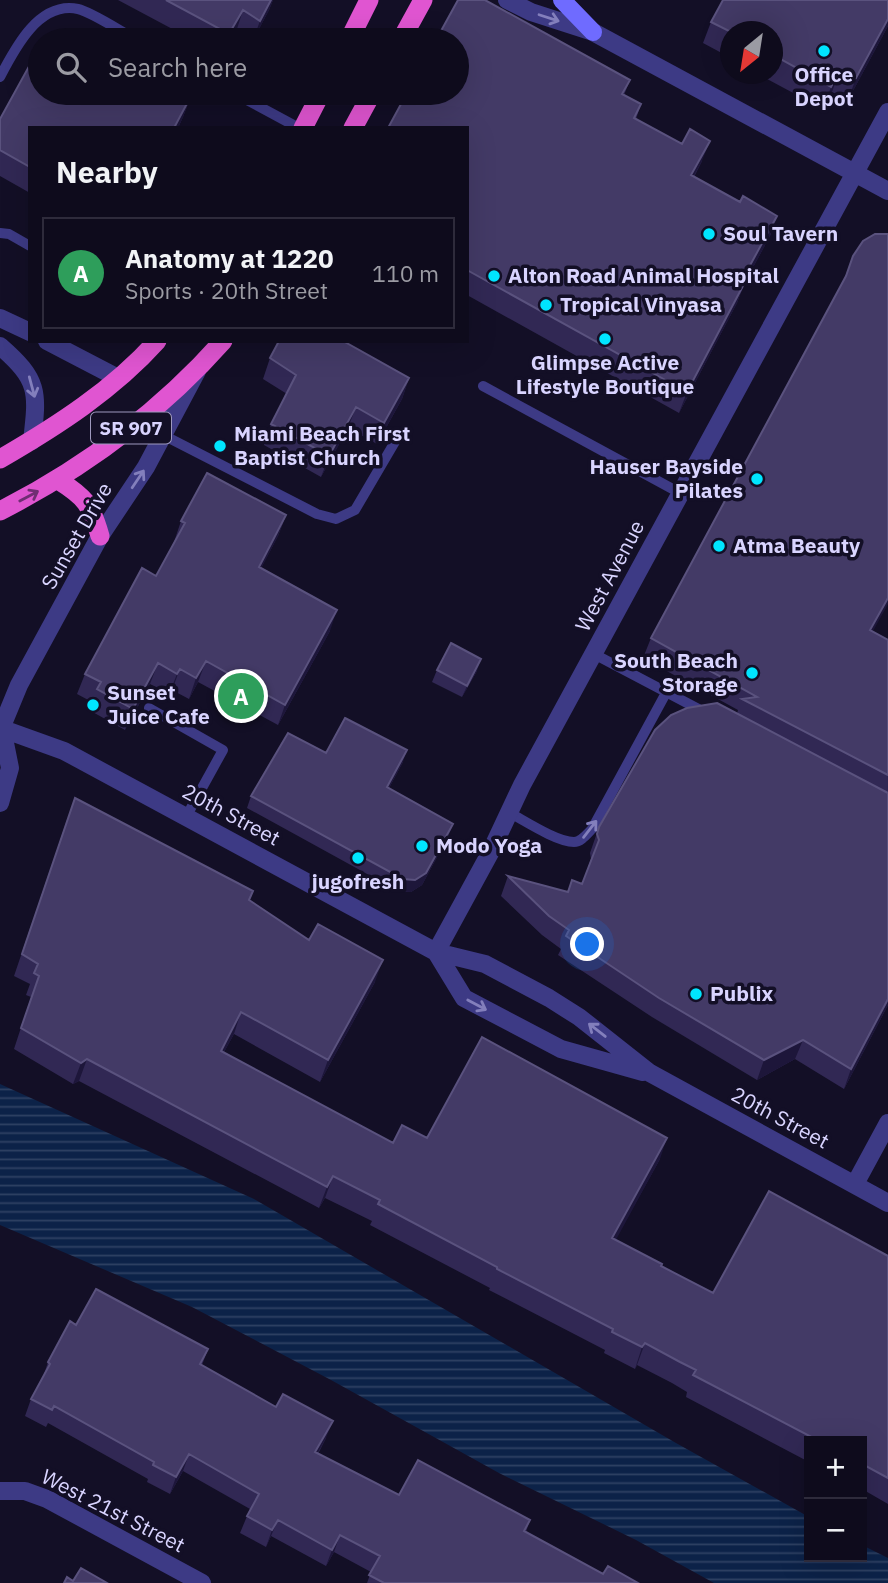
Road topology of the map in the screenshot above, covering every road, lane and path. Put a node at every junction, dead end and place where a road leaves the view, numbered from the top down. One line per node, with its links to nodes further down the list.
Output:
1 (369, 0): 7 (highway)
2 (423, 0): 8 (highway)
3 (507, 0): 9 (street, one-way to 9)
4 (562, 0): 9 (main road)
5 (31, 28): 6 (lane)
6 (115, 28)
7 (355, 28)
8 (408, 28)
9 (593, 32): 19 (street)
10 (28, 33): 11 (lane)
11 (0, 77)
12 (257, 105): 16 (lane)
13 (314, 105): 17 (highway)
14 (365, 105): 18 (highway)
15 (888, 112): 19 (street, West Avenue)
16 (297, 126)
17 (302, 126)
18 (354, 126)
19 (855, 173): 20 (street); 37 (street, West Avenue)
20 (888, 191)
21 (0, 233): 22 (lane)
22 (28, 245)
23 (0, 318): 24 (street)
24 (28, 331)
25 (51, 343): 30 (street)
26 (155, 343): 30 (highway, SR 907)
27 (221, 343): 29 (highway, SR 907)
28 (0, 346): 33 (street, one-way to 33)
29 (199, 368): 32 (street, Sunset Drive); 36 (highway, SR 907)
30 (118, 378): 33 (highway, SR 907)
31 (483, 386): 37 (lane)
32 (163, 435): 34 (lane); 39 (street, Sunset Drive, one-way to 32)
33 (32, 440): 35 (highway, SR 907)
34 (396, 440)
35 (0, 458)
36 (58, 480): 38 (highway, SR 907, one-way to 36); 39 (highway)
37 (680, 493): 40 (street, West Avenue)
38 (0, 511)
39 (100, 536): 44 (street, Sunset Drive)
40 (594, 654): 41 (lane); 46 (street, West Avenue)
41 (666, 693): 43 (lane); 46 (lane, one-way to 41)
42 (149, 708): 47 (lane)
43 (715, 718)
44 (1, 729): 45 (street); 47 (street, 20th Street)
45 (0, 803)
46 (510, 813): 48 (street, West Avenue)
47 (186, 817): 48 (street, 20th Street)
48 (436, 952): 49 (street, 20th Street, one-way to 48); 49 (street, 20th Street, one-way to 49)
49 (650, 1073): 51 (street, 20th Street)
50 (888, 1123): 51 (street)
51 (855, 1184): 52 (street, 20th Street)
52 (888, 1203)
53 (0, 1491): 54 (street, West 21st Street)
54 (202, 1583)

